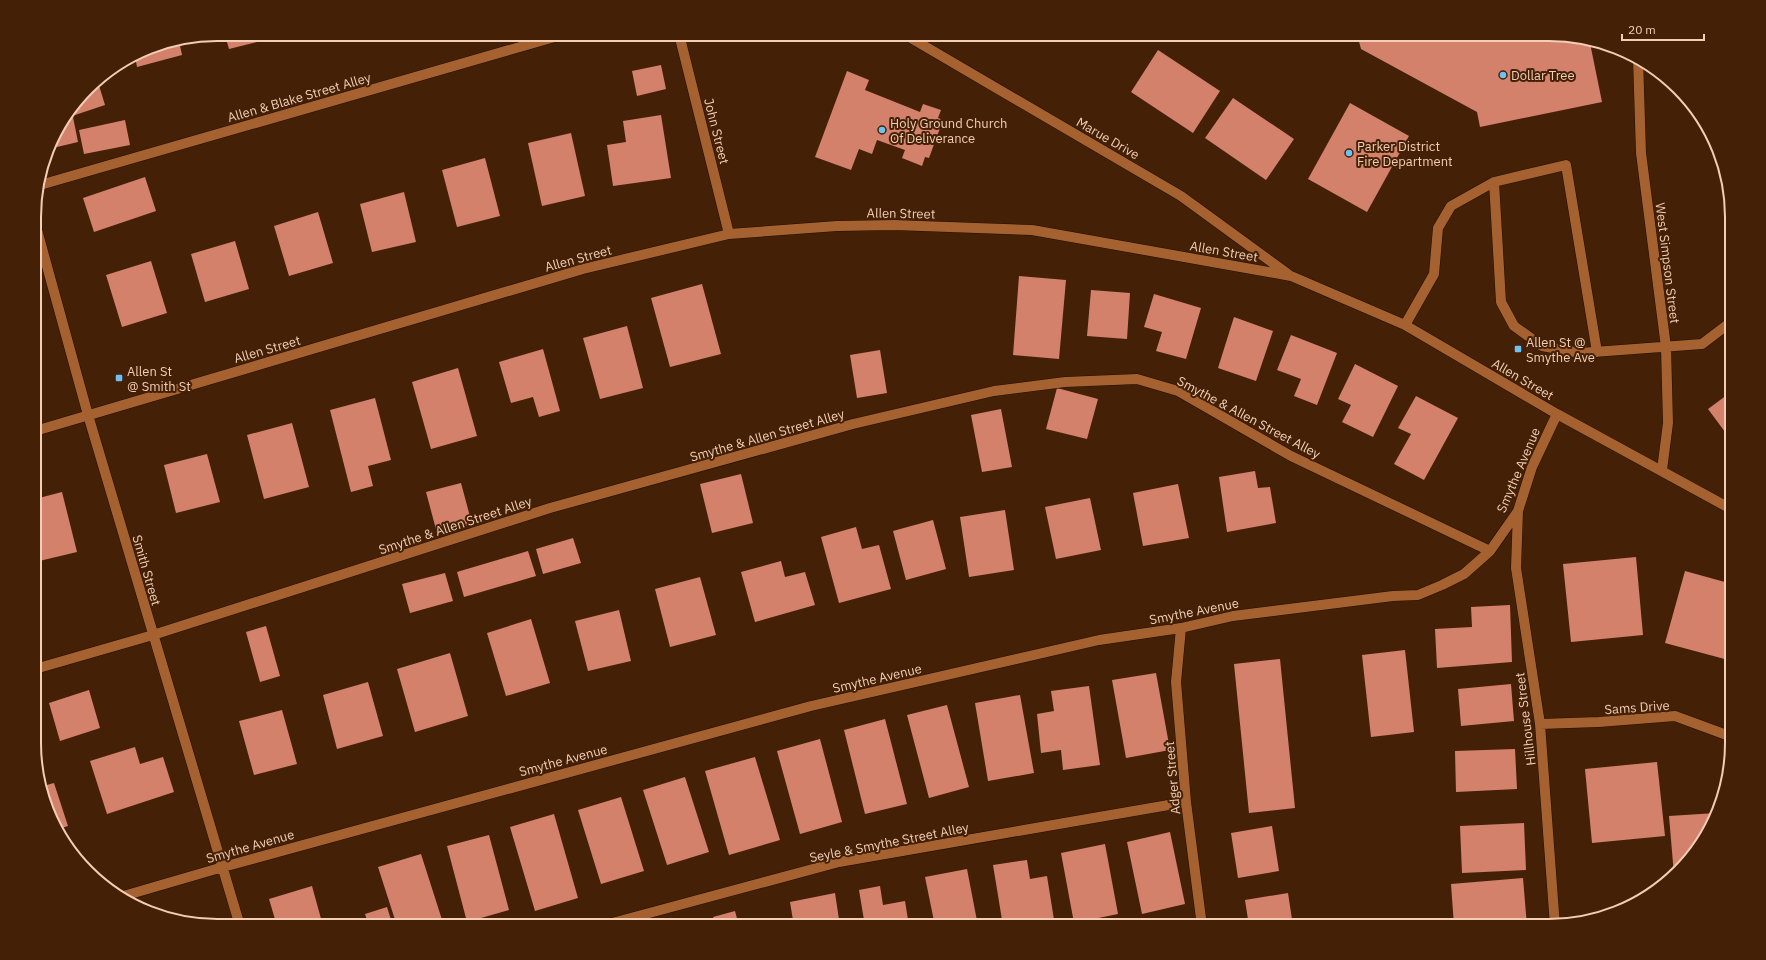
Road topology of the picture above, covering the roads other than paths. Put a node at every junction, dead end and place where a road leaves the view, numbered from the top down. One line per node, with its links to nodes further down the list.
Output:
1 (541, 41): 6 (street, Allen & Blake Street Alley)
2 (681, 41): 7 (street, John Street)
3 (916, 41): 9 (street, Marue Drive)
4 (1638, 66): 12 (street, West Simpson Street)
5 (1494, 182): 10 (street); 13 (street); 13 (street)
6 (44, 184)
7 (730, 234): 9 (street, Allen Street); 15 (street, Allen Street)
8 (41, 244): 15 (street, Smith Street)
9 (1291, 276): 10 (street, Allen Street)
10 (1405, 325): 14 (street, Allen Street)
11 (1725, 327): 12 (street)
12 (1666, 347): 13 (street); 17 (street, West Simpson Street)
13 (1597, 352)
14 (1557, 414): 17 (street, Allen Street); 19 (street, Smythe Avenue)
15 (88, 415): 16 (street, Allen Street); 22 (street, Smith Street)
16 (41, 429)
17 (1662, 470): 18 (street, Allen Street)
18 (1725, 506)
19 (1518, 511): 20 (street, Smythe Avenue); 24 (street, Hillhouse Street)
20 (1490, 551): 21 (street, Smythe Avenue); 22 (street, Smythe & Allen Street Alley)
21 (1181, 628): 26 (street, Adger Street); 27 (street, Smythe Avenue)
22 (153, 635): 23 (street, Smythe & Allen Street Alley); 27 (street, Smith Street)
23 (41, 667)
24 (1540, 724): 25 (street, Sams Drive); 32 (street, Hillhouse Street)
25 (1725, 734)
26 (1186, 802): 30 (street, Seyle & Smythe Street Alley); 31 (street, Adger Street)
27 (223, 866): 28 (street, Smythe Avenue); 29 (street, Smith Street)
28 (128, 895)
29 (238, 919)
30 (627, 919)
31 (1201, 919)
32 (1554, 919)

